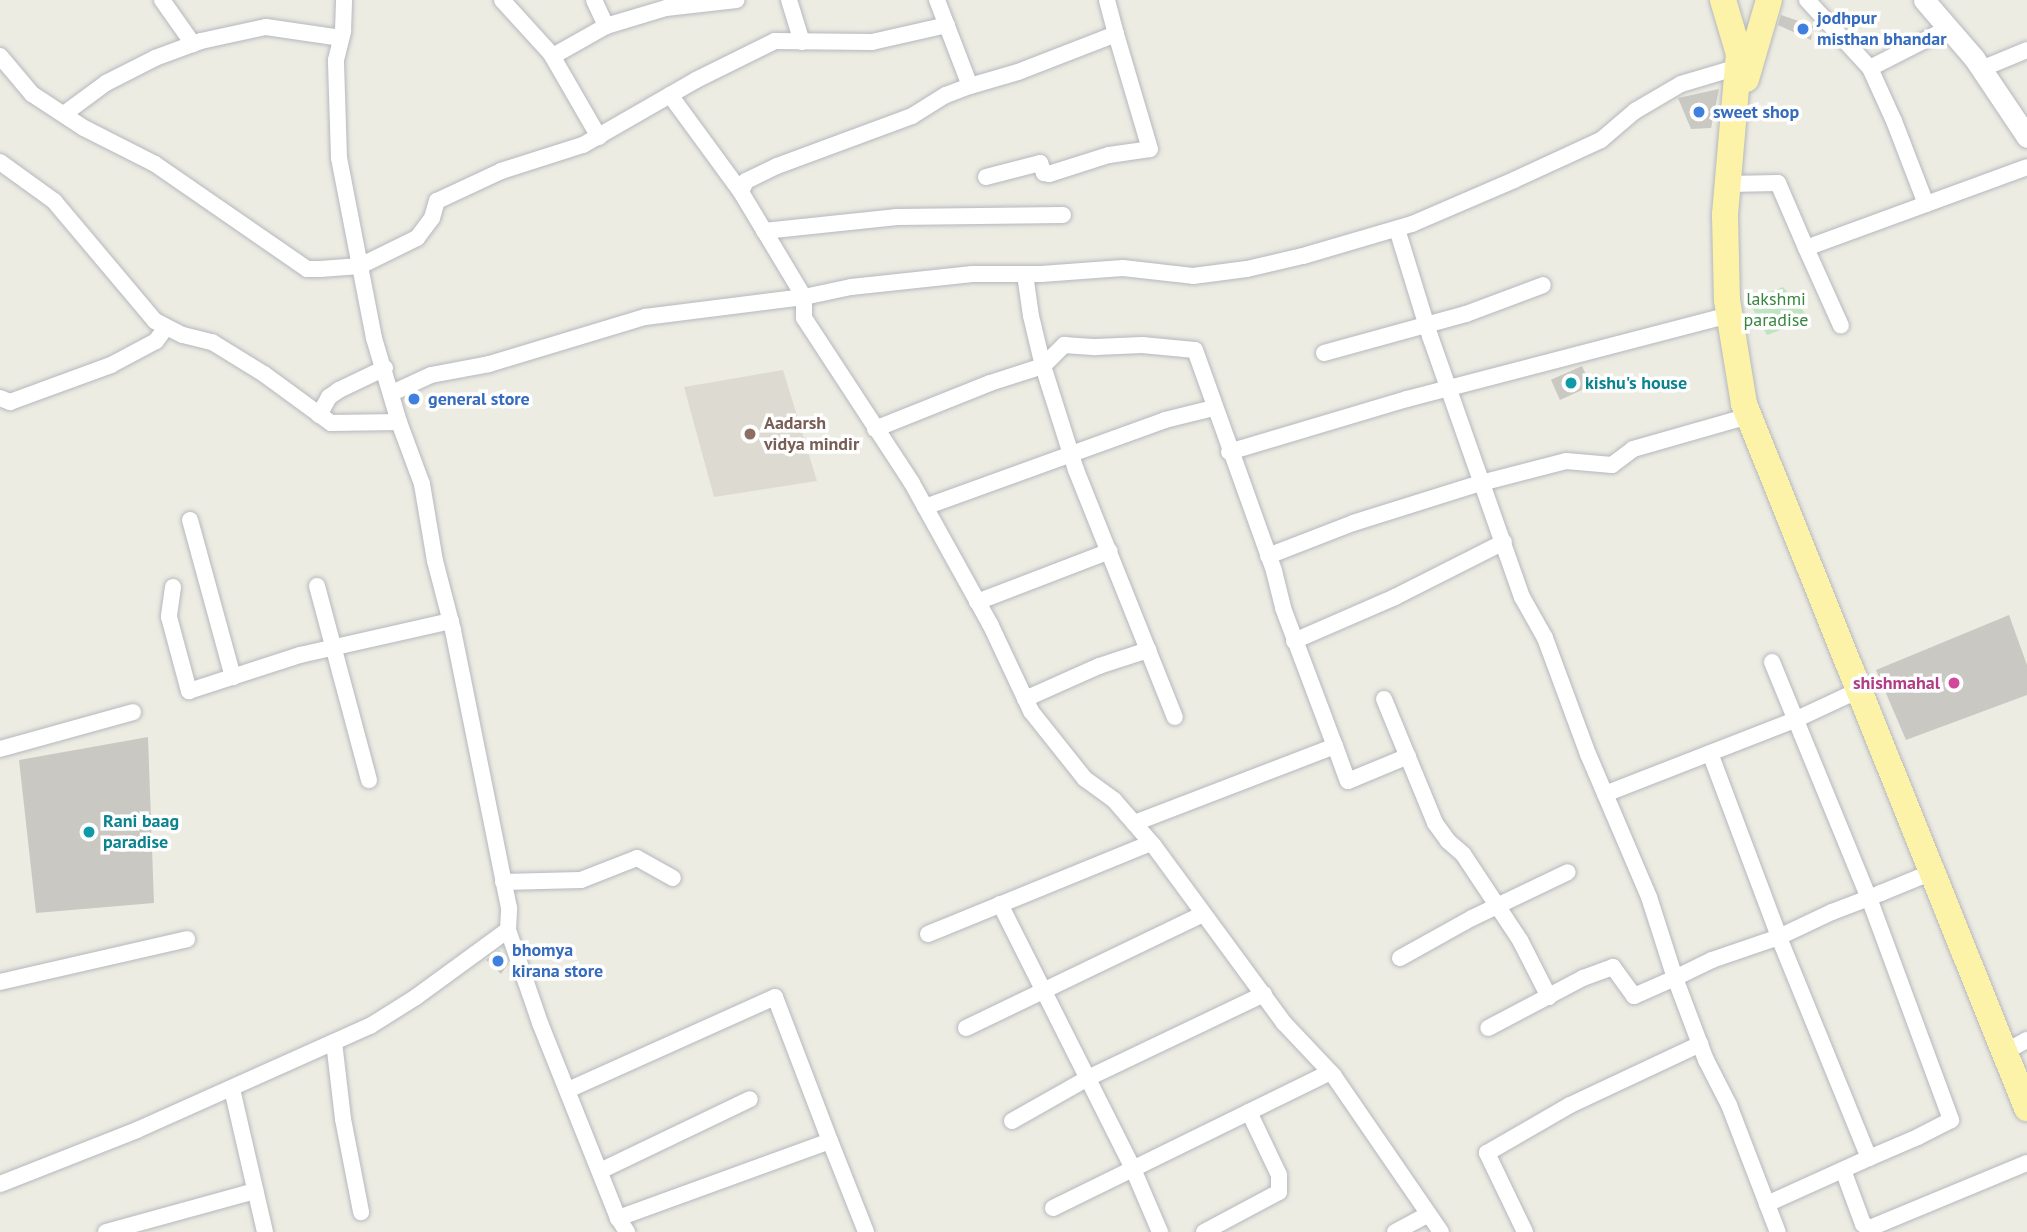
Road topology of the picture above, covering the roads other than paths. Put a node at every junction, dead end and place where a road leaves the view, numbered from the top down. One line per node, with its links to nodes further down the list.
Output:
1 (162, 0): 19 (street)
2 (344, 0): 17 (street)
3 (502, 0): 21 (street)
4 (594, 0): 14 (street)
5 (737, 0): 14 (street)
6 (789, 0): 18 (street)
7 (937, 0): 13 (street)
8 (1107, 0): 16 (street)
9 (1723, 0): 23 (main road)
10 (1769, 0): 29 (main road)
11 (1807, 0): 24 (street)
12 (1924, 0): 15 (street)
13 (947, 24): 18 (street); 26 (street)
14 (606, 26): 21 (street)
15 (1949, 28): 24 (street); 25 (street)
16 (1116, 34): 26 (street); 34 (street)
17 (341, 38): 19 (street); 42 (street)
18 (802, 42): 27 (street)
19 (193, 44): 28 (street)
20 (2027, 50): 25 (street)
21 (551, 54): 31 (street)
22 (0, 56): 28 (street)
23 (1738, 67): 29 (main road); 39 (street)
24 (1870, 68): 37 (street)
25 (1981, 69): 30 (street)
26 (970, 86): 36 (street)
27 (670, 95): 31 (street); 36 (street)
28 (64, 114): 42 (street)
29 (1736, 115): 35 (main road)
30 (2027, 136)
31 (599, 137): 42 (street)
32 (0, 162): 49 (street)
33 (2027, 167): 37 (street)
34 (986, 177)
35 (1728, 184): 41 (street); 46 (main road)
36 (741, 191): 40 (street)
37 (1926, 204): 41 (street)
38 (1063, 215): 40 (street)
39 (1397, 229): 43 (street); 47 (street)
40 (764, 231): 45 (street)
41 (1806, 248): 48 (street)
42 (360, 266): 52 (street)
43 (1025, 274): 45 (street); 51 (street)
44 (1543, 285): 47 (street)
45 (804, 298): 54 (street); 60 (street)
46 (1729, 315): 53 (street); 58 (main road)
47 (1426, 324): 50 (street); 53 (street)
48 (1841, 326)
49 (166, 327): 55 (street); 57 (street)
50 (1324, 353)
51 (1043, 366): 56 (street); 60 (street); 62 (street)
52 (384, 368): 54 (street); 57 (street)
53 (1448, 388): 61 (street); 63 (street)
54 (392, 393): 59 (street)
55 (0, 398)
56 (1213, 408): 61 (street); 62 (street)
57 (319, 415): 59 (street)
58 (1749, 416): 63 (street); 78 (main road)
59 (399, 422): 72 (street)
60 (875, 429): 64 (street)
61 (1229, 452): 68 (street)
62 (1071, 454): 64 (street); 67 (street)
63 (1481, 482): 66 (street); 68 (street)
64 (925, 507): 71 (street)
65 (190, 520): 77 (street)
66 (1503, 542): 73 (street); 89 (street)
67 (1111, 551): 71 (street); 75 (street)
68 (1268, 556): 73 (street)
69 (317, 586): 74 (street)
70 (173, 587): 77 (street)
71 (977, 602): 79 (street)
72 (451, 621): 74 (street); 95 (street)
73 (1294, 641): 84 (street)
74 (332, 648): 77 (street); 88 (street)
75 (1147, 650): 79 (street); 82 (street)
76 (1772, 663): 83 (street)
77 (233, 677)
78 (1859, 690): 83 (street); 93 (main road)
79 (1025, 699): 90 (street)
80 (1384, 699): 87 (street)
81 (133, 712): 85 (street)
82 (1175, 717)
83 (1797, 719): 86 (street); 96 (street)
84 (1335, 747): 87 (street); 90 (street)
85 (0, 749)
86 (1710, 753): 89 (street); 102 (street)
87 (1408, 756): 98 (street)
88 (369, 780)
89 (1605, 794): 105 (street)
90 (1134, 823): 91 (street)
91 (1151, 843): 97 (street); 99 (street)
92 (1568, 872): 98 (street)
93 (1932, 872): 96 (street); 114 (main road)
94 (673, 878): 95 (street)
95 (503, 882): 100 (street)
96 (1869, 898): 102 (street); 124 (street)
97 (1000, 904): 101 (street); 107 (street)
98 (1497, 906): 104 (street); 109 (street)
99 (1203, 914): 107 (street); 108 (street)
100 (508, 930): 112 (street); 118 (street)
101 (928, 934)
102 (1779, 937): 105 (street); 124 (street)
103 (187, 939): 106 (street)
104 (1400, 958)
105 (1675, 978): 109 (street); 113 (street)
106 (0, 982)
107 (1045, 989): 110 (street); 116 (street)
108 (1264, 994): 115 (street); 116 (street)
109 (1549, 997): 111 (street)
110 (966, 1028)
111 (1488, 1028)
112 (334, 1042): 117 (street); 133 (street)
113 (1700, 1044): 131 (street); 144 (street)
114 (2016, 1046): 120 (main road)
115 (1330, 1072): 121 (street); 134 (street)
116 (1088, 1078): 122 (street); 126 (street)
117 (232, 1089): 129 (street); 130 (street)
118 (568, 1090): 123 (street); 128 (street)
119 (750, 1099): 128 (street)
120 (2027, 1108)
121 (1250, 1112): 126 (street); 141 (street)
122 (1012, 1121)
123 (830, 1141): 135 (street); 139 (street)
124 (1868, 1158): 127 (street)
125 (2027, 1163): 127 (street)
126 (1133, 1169): 132 (street); 140 (street)
127 (1843, 1170): 131 (street)
128 (600, 1171): 135 (street)
129 (0, 1184)
130 (255, 1191): 136 (street); 137 (street)
131 (1767, 1204): 145 (street)
132 (1053, 1208)
133 (361, 1212)
134 (1429, 1214): 142 (street); 143 (street)
135 (618, 1218): 138 (street)
136 (106, 1232)
137 (265, 1232)
138 (627, 1232)
139 (866, 1232)
140 (1160, 1232)
141 (1204, 1232)
142 (1395, 1232)
143 (1441, 1232)
144 (1525, 1232)
145 (1778, 1232)

